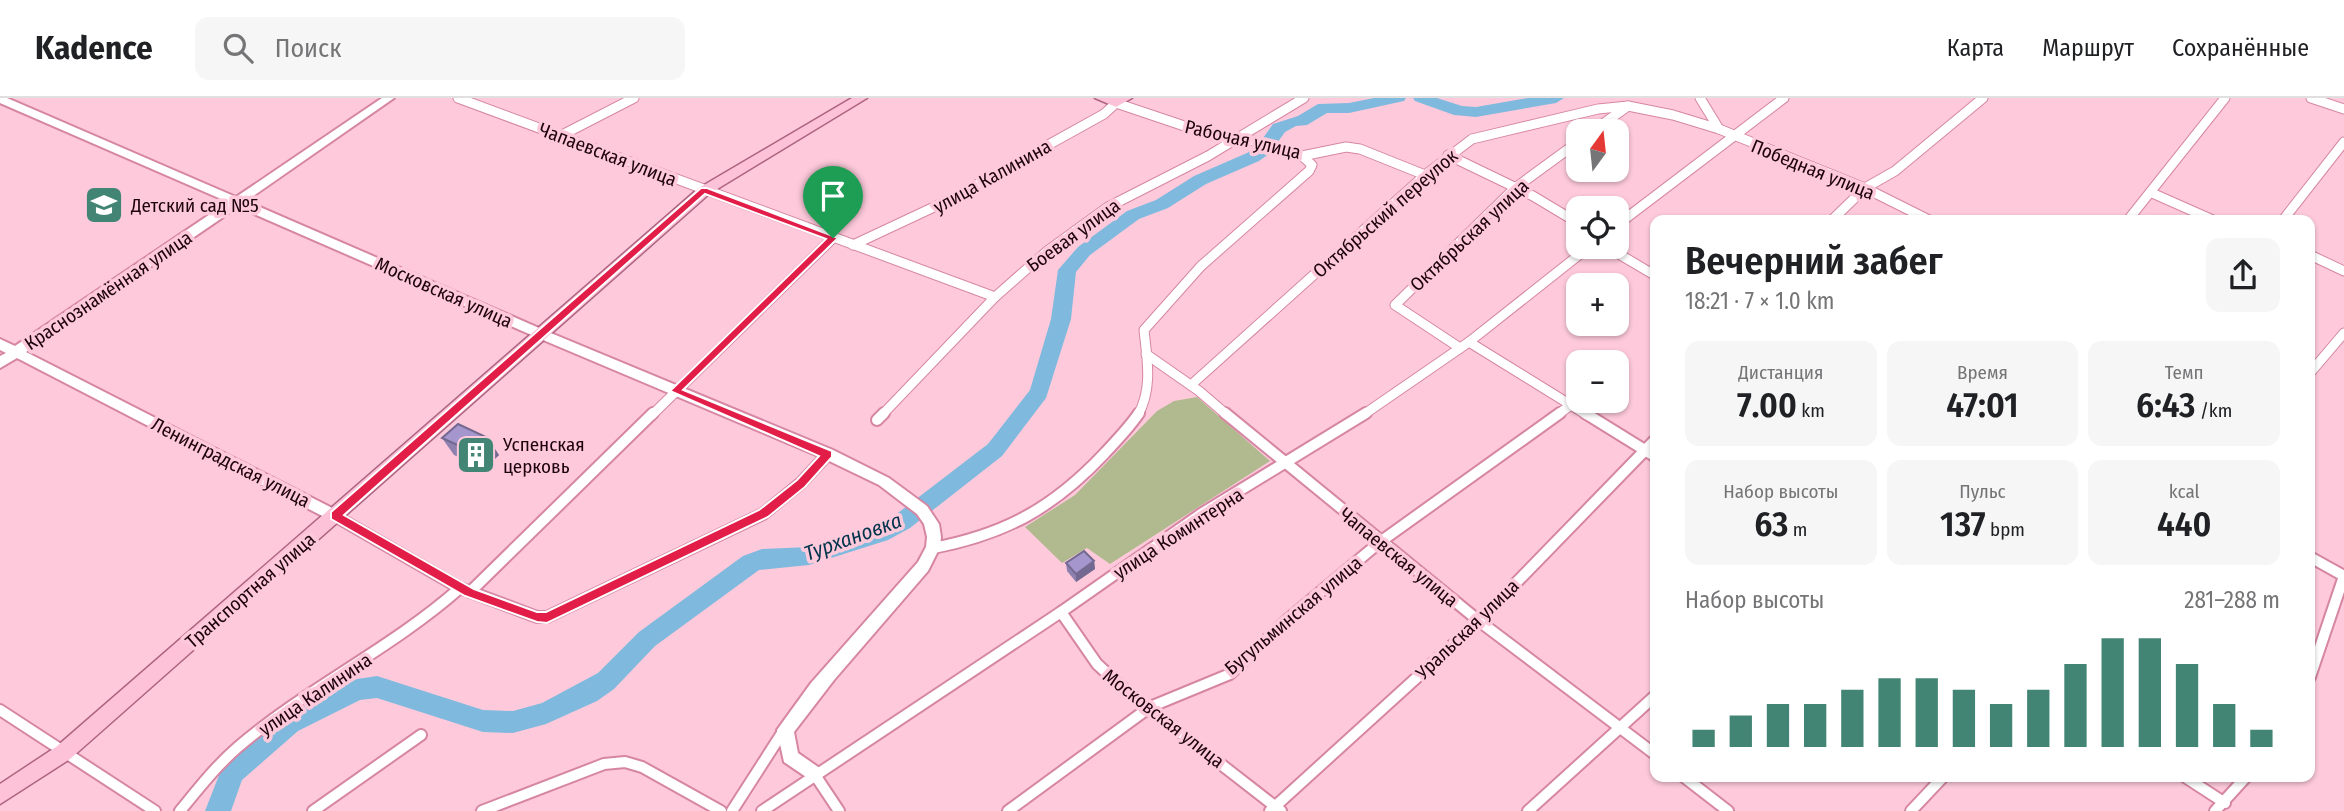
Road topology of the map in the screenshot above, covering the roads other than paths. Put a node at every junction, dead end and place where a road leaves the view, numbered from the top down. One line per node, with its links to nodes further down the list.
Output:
1 (389, 98): 30 (street, Краснознамённая улица)
2 (458, 98): 18 (street, Чапаевская улица)
3 (634, 98): 18 (street)
4 (860, 98): 28 (main road, Транспортная улица)
5 (1101, 98): 13 (main road, Рабочая улица)
6 (1304, 98): 20 (street, Боевая улица)
7 (1700, 98): 17 (street)
8 (1784, 98): 19 (street)
9 (1983, 98): 27 (street)
10 (2225, 98): 29 (street)
11 (2311, 98): 15 (street)
12 (0, 99): 30 (street, Московская улица)
13 (1121, 101): 20 (street, Рабочая улица); 39 (street, улица Калинина)
14 (1628, 106): 16 (street); 17 (street, Октябрьский переулок); 23 (street, Октябрьский переулок)
15 (2344, 109)
16 (1610, 119)
17 (1719, 130): 19 (street, Октябрьский переулок)
18 (562, 135): 28 (street, Чапаевская улица)
19 (1735, 136): 27 (street, Победная улица); 37 (street)
20 (1238, 139): 24 (street, Рабочая улица); 45 (street, Боевая улица)
21 (2344, 142): 35 (street)
22 (1566, 151): 26 (street, Октябрьская улица)
23 (1448, 155): 25 (street, Октябрьский переулок); 26 (street)
24 (1302, 156): 25 (street, Рабочая улица); 51 (street)
25 (1426, 175): 54 (street, Октябрьский переулок)
26 (1515, 188): 36 (street); 49 (street, Октябрьская улица)
27 (1865, 188): 31 (street); 32 (street, Победная улица)
28 (704, 191): 38 (street, Чапаевская улица); 46 (main road, Транспортная улица)
29 (2152, 194): 33 (street); 34 (street)
30 (237, 202): 46 (street, Московская улица); 50 (street, Краснознамённая улица)
31 (1837, 215)
32 (1919, 215)
33 (2133, 215)
34 (2201, 215)
35 (2287, 215)
36 (1566, 216)
37 (1629, 216)
38 (833, 238): 39 (street, Чапаевская улица); 55 (street, улица Калинина)
39 (853, 245): 45 (street, Чапаевская улица)
40 (2315, 257): 43 (street)
41 (1574, 259): 49 (street, улица Коминтерна)
42 (1628, 259): 44 (street)
43 (2344, 271)
44 (1650, 272)
45 (995, 297): 59 (street, Боевая улица)
46 (541, 334): 55 (street, Московская улица); 64 (main road, Транспортная улица)
47 (2344, 334): 53 (street)
48 (0, 344): 50 (street, Ленинградская улица)
49 (1465, 345): 56 (street); 63 (street, улица Коминтерна)
50 (16, 352): 52 (street, Краснознамённая улица); 64 (street, Ленинградская улица)
51 (1146, 354): 54 (street, Чапаевская улица); 66 (street)
52 (0, 363)
53 (2315, 367)
54 (1191, 386): 63 (street, Чапаевская улица)
55 (675, 391): 61 (street, Московская улица); 69 (street, улица Калинина)
56 (1566, 402)
57 (1566, 409): 65 (street, Бугульминская улица)
58 (1584, 413): 60 (street)
59 (877, 420)
60 (1650, 453)
61 (828, 454): 66 (street, Московская улица); 69 (street, Ленинградская улица)
62 (1650, 455): 71 (street, Уральская улица)
63 (1285, 465): 65 (street, Чапаевская улица); 70 (street, улица Коминтерна)
64 (335, 516): 69 (street, Ленинградская улица); 80 (main road, Транспортная улица)
65 (1380, 541): 71 (street, Чапаевская улица); 74 (street, Бугульминская улица)
66 (933, 548): 77 (street)
67 (2315, 560): 68 (street)
68 (2344, 576): 72 (street)
69 (465, 590): 90 (street, улица Калинина)
70 (1061, 612): 74 (street, Московская улица); 81 (street, улица Коминтерна)
71 (1479, 621): 76 (street, Чапаевская улица); 88 (street, Уральская улица)
72 (2315, 662)
73 (1650, 700): 76 (street)
74 (1150, 706): 88 (street, Московская улица); 97 (street, Бугульминская улица)
75 (0, 710): 80 (street)
76 (1619, 728): 79 (street, Чапаевская улица); 98 (street)
77 (785, 730): 81 (street); 94 (street)
78 (421, 735): 91 (street)
79 (1650, 751)
80 (63, 753): 86 (main road, Транспортная улица); 89 (street)
81 (816, 775): 95 (street, улица Коминтерна); 96 (street)
82 (1690, 782): 99 (street)
83 (1938, 782): 100 (street)
84 (2193, 782): 87 (street)
85 (2242, 782): 87 (street)
86 (0, 795)
87 (2225, 803): 101 (street)
88 (1276, 809)
89 (155, 811)
90 (180, 811)
91 (313, 811)
92 (482, 811): 93 (street)
93 (721, 811)
94 (732, 811)
95 (762, 811)
96 (839, 811)
97 (1008, 811)
98 (1528, 811)
99 (1728, 811)
100 (1911, 811)
101 (2215, 811)

